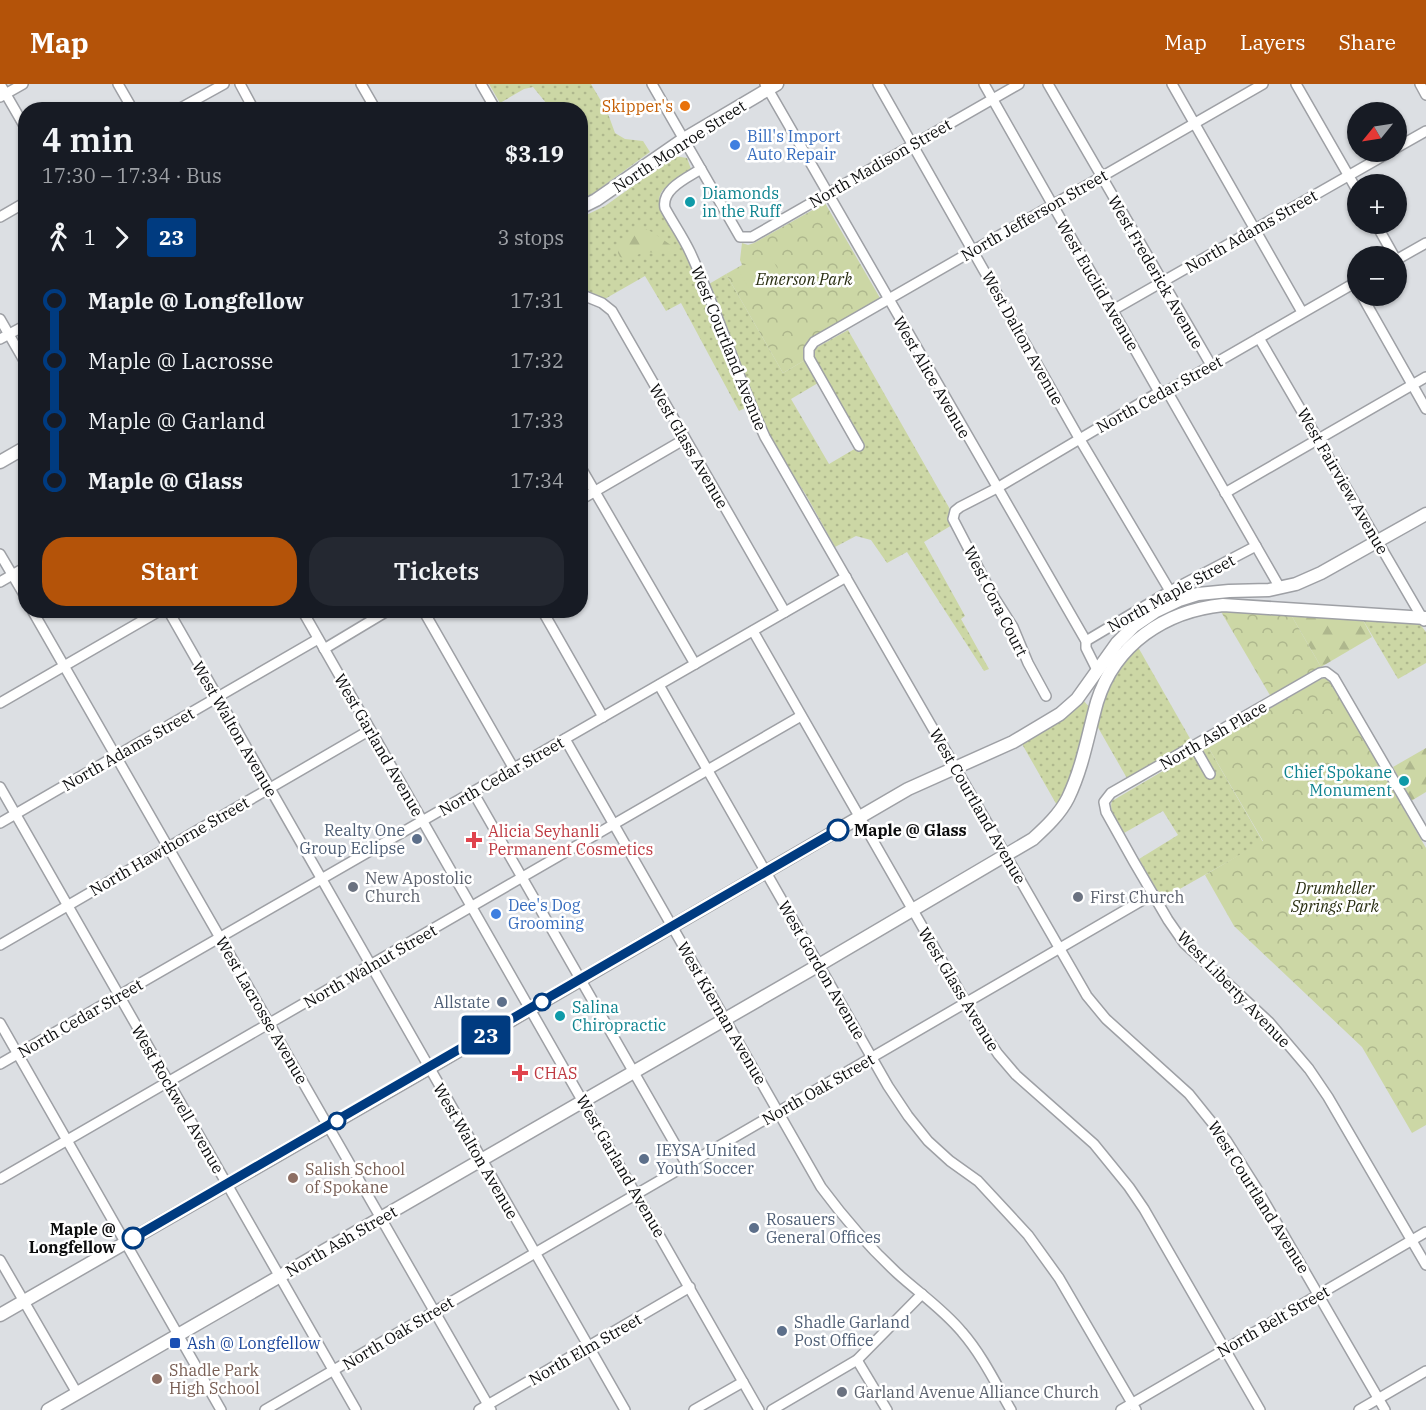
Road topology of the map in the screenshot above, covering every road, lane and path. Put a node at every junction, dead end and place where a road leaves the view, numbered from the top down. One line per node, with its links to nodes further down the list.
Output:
1 (0, 84): 18 (street)
2 (23, 84): 18 (street)
3 (118, 84): 21 (street)
4 (224, 84): 22 (street)
5 (240, 84): 23 (street)
6 (361, 84): 24 (street)
7 (481, 84): 25 (street)
8 (652, 84): 29 (street)
9 (878, 84): 31 (street, West Dalton Avenue)
10 (984, 84): 20 (street, West Euclid Avenue)
11 (1019, 84): 20 (street, North Madison Street)
12 (1048, 84): 36 (street, West Frederick Avenue)
13 (1172, 84): 27 (street)
14 (1263, 84): 27 (street, North Jefferson Street)
15 (1296, 84): 34 (street)
16 (1419, 84): 19 (street)
17 (770, 86): 29 (main road, North Monroe Street); 38 (street, West Alice Avenue)
18 (3, 95): 26 (street)
19 (1426, 95)
20 (992, 99): 31 (street, North Madison Street); 40 (street, West Euclid Avenue)
21 (128, 102)
22 (192, 102)
23 (250, 102)
24 (371, 102)
25 (491, 102)
26 (18, 117)
27 (1194, 124): 36 (street, North Jefferson Street); 43 (street)
28 (1426, 131): 30 (street)
29 (684, 139): 33 (street); 39 (main road, North Monroe Street)
30 (1407, 142)
31 (913, 145): 38 (street, North Madison Street); 45 (street, West Dalton Avenue)
32 (1372, 162): 35 (street, North Adams Street)
33 (701, 169): 38 (street, North Madison Street); 82 (street, West Courtland Avenue)
34 (1347, 174)
35 (1352, 174)
36 (1101, 177): 40 (street, North Jefferson Street); 47 (street, West Frederick Avenue)
37 (1347, 177): 43 (street, North Adams Street)
38 (828, 194): 50 (street, West Alice Avenue)
39 (588, 204)
40 (1052, 205): 45 (street, North Jefferson Street); 52 (street, West Euclid Avenue)
41 (18, 207): 42 (street)
42 (0, 217)
43 (1254, 229): 47 (street, North Adams Street); 53 (street)
44 (1426, 243): 46 (street)
45 (973, 250): 50 (street, North Jefferson Street); 64 (street, West Dalton Avenue)
46 (1407, 252)
47 (1162, 282): 52 (street, North Adams Street); 59 (street, West Frederick Avenue)
48 (1347, 289): 53 (street, North Cedar Street)
49 (588, 297): 65 (street, West Glass Avenue)
50 (888, 299): 67 (street, North Jefferson Street); 71 (street, West Alice Avenue)
51 (1368, 306): 61 (street)
52 (1113, 310): 62 (street, West Euclid Avenue)
53 (1302, 312): 57 (street, North Cedar Street)
54 (0, 320): 56 (street)
55 (18, 329): 56 (street)
56 (4, 337): 58 (street)
57 (1259, 338): 59 (street, North Cedar Street); 66 (street, West Fairview Avenue)
58 (18, 354)
59 (1211, 365): 62 (street, North Cedar Street)
60 (1426, 377): 61 (street)
61 (1412, 385): 63 (street); 66 (street)
62 (1163, 392): 64 (street, North Cedar Street); 73 (street, West Euclid Avenue)
63 (1426, 409)
64 (1079, 438): 71 (street, North Cedar Street); 86 (street, West Dalton Avenue)
65 (685, 439): 72 (street); 87 (street, West Glass Avenue)
66 (1319, 440): 73 (street); 77 (street, West Fairview Avenue)
67 (859, 446)
68 (18, 452): 69 (main road)
69 (0, 462)
70 (588, 480): 72 (street)
71 (996, 488): 75 (street, North Cedar Street); 98 (street, West Alice Avenue)
72 (595, 492): 74 (street); 100 (street)
73 (1225, 493): 78 (street, West Euclid Avenue)
74 (588, 496)
75 (960, 507): 104 (street, West Cora Court)
76 (1426, 514): 77 (main road)
77 (1378, 541): 85 (main road); 95 (street, West Fairview Avenue)
78 (1256, 546): 85 (street, West Euclid Avenue); 86 (street, North Maple Street)
79 (0, 554): 81 (street)
80 (18, 571): 81 (street)
81 (12, 574): 83 (street); 84 (street)
82 (846, 577): 87 (street, North Cedar Street); 113 (street, West Courtland Avenue)
83 (0, 582)
84 (18, 584)
85 (1280, 588): 102 (main road)
86 (1170, 591): 98 (street, North Maple Street)
87 (784, 612): 96 (street, North Cedar Street)
88 (37, 618): 101 (street, West Lacrosse Avenue)
89 (147, 618): 101 (street)
90 (173, 618): 105 (street, West Walton Avenue)
91 (306, 618): 97 (street, West Garland Avenue)
92 (375, 618): 99 (street)
93 (428, 618): 114 (street)
94 (547, 618): 108 (street)
95 (1425, 620): 128 (main road, North Ash Street)
96 (753, 631): 100 (street, North Cedar Street); 107 (street, West Glass Avenue)
97 (318, 639): 99 (street, West Garland Avenue); 105 (street, North Adams Street)
98 (1086, 641): 102 (street, West Alice Avenue)
99 (324, 648): 109 (street, West Garland Avenue)
100 (695, 664): 103 (street, North Cedar Street)
101 (64, 666): 106 (street); 112 (street, West Lacrosse Avenue)
102 (1097, 670): 113 (main road)
103 (659, 685): 108 (street, North Cedar Street); 115 (street, West Gordon Avenue)
104 (1046, 696)
105 (218, 697): 112 (street, North Adams Street); 118 (street, West Walton Avenue)
106 (0, 704)
107 (801, 716): 115 (street, North Walnut Street); 122 (street, West Glass Avenue)
108 (603, 717): 110 (street, North Cedar Street)
109 (370, 730): 118 (street, North Hawthorne Street); 123 (street, West Garland Avenue)
110 (565, 739): 114 (street, North Cedar Street); 125 (street, West Kiernan Avenue)
111 (1194, 746): 116 (street); 120 (street, North Ash Place); 126 (street, North Ash Place)
112 (116, 756): 121 (street, North Adams Street); 127 (street, West Lacrosse Avenue)
113 (955, 766): 122 (main road); 128 (street, West Courtland Avenue)
114 (514, 769): 119 (street, North Cedar Street)
115 (708, 769): 125 (street, North Walnut Street); 129 (street, West Gordon Avenue)
116 (1210, 774)
117 (0, 787): 121 (street, West Rockwell Avenue)
118 (269, 788): 127 (street, North Hawthorne Street); 131 (street, West Walton Avenue)
119 (473, 792): 123 (street, North Cedar Street); 130 (street)
120 (1104, 802): 132 (street, West Liberty Avenue)
121 (15, 814): 124 (street, North Adams Street); 133 (street, West Rockwell Avenue)
122 (859, 818): 129 (main road); 135 (street, West Glass Avenue)
123 (423, 822): 131 (street, North Cedar Street); 134 (street, West Garland Avenue)
124 (0, 823)
125 (613, 824): 130 (street, North Walnut Street); 136 (street, West Kiernan Avenue)
126 (1426, 836)
127 (168, 847): 133 (street, North Hawthorne Street); 137 (street, West Lacrosse Avenue)
128 (1006, 856): 135 (main road, North Ash Street); 139 (street, West Courtland Avenue)
129 (765, 872): 136 (main road); 141 (street, West Gordon Avenue)
130 (522, 877): 134 (street, North Walnut Street); 142 (street)
131 (321, 879): 137 (street, North Cedar Street); 140 (street, West Walton Avenue)
132 (1153, 894): 139 (street, North Oak Street); 166 (street, West Liberty Avenue)
133 (68, 905): 138 (street, North Hawthorne Street); 143 (street, West Rockwell Avenue)
134 (472, 906): 140 (street, North Walnut Street); 145 (street, West Garland Avenue)
135 (912, 910): 141 (main road, North Ash Street); 144 (street, West Glass Avenue)
136 (672, 926): 142 (main road); 146 (street, West Kiernan Avenue)
137 (220, 937): 143 (street, North Cedar Street); 148 (street, West Lacrosse Avenue)
138 (0, 945)
139 (1058, 948): 144 (street, North Oak Street); 174 (street, West Courtland Avenue)
140 (370, 965): 148 (street, North Walnut Street); 152 (street, West Walton Avenue)
141 (819, 965): 146 (main road, North Ash Street); 150 (street, West Gordon Avenue)
142 (581, 979): 145 (main road); 153 (street)
143 (119, 995): 149 (street, North Cedar Street); 154 (street, West Rockwell Avenue)
144 (965, 1002): 150 (street, North Oak Street); 180 (street, West Glass Avenue)
145 (530, 1008): 152 (main road); 155 (street, West Garland Avenue)
146 (725, 1020): 153 (main road, North Ash Street); 156 (street, West Kiernan Avenue)
147 (0, 1023): 149 (street)
148 (269, 1024): 154 (street, North Walnut Street); 157 (street, West Lacrosse Avenue)
149 (18, 1054): 151 (street, North Cedar Street); 158 (street)
150 (872, 1057): 156 (street, North Oak Street); 188 (street, West Gordon Avenue)
151 (0, 1064)
152 (429, 1068): 157 (main road); 159 (street, West Walton Avenue)
153 (634, 1072): 155 (main road, North Ash Street); 160 (street)
154 (168, 1082): 158 (street, North Walnut Street); 162 (street, West Rockwell Avenue)
155 (583, 1101): 159 (main road, North Ash Street); 163 (street, West Garland Avenue)
156 (778, 1112): 160 (street, North Oak Street); 173 (street, West Kiernan Avenue)
157 (328, 1126): 162 (main road); 164 (street, West Lacrosse Avenue)
158 (67, 1140): 161 (street, North Walnut Street); 167 (street)
159 (482, 1160): 164 (main road, North Ash Street); 168 (street, West Walton Avenue)
160 (687, 1165): 163 (street, North Oak Street)
161 (0, 1179)
162 (227, 1184): 167 (main road); 171 (street, West Rockwell Avenue)
163 (637, 1194): 168 (street, North Oak Street); 172 (street, West Garland Avenue)
164 (381, 1218): 171 (main road, North Ash Street); 176 (street, West Lacrosse Avenue)
165 (1426, 1232): 166 (street, North Belt Street)
166 (1411, 1240): 170 (street, West Liberty Avenue); 174 (street, North Belt Street)
167 (125, 1243): 175 (main road); 178 (street)
168 (535, 1253): 176 (street, North Oak Street); 179 (street, West Walton Avenue)
169 (0, 1260): 175 (street)
170 (1426, 1265)
171 (280, 1276): 178 (main road, North Ash Street); 182 (street, West Rockwell Avenue)
172 (690, 1287): 179 (street, North Elm Street); 184 (street, West Garland Avenue)
173 (922, 1294): 181 (street); 199 (street, West Kiernan Avenue)
174 (1318, 1294): 180 (street, North Belt Street); 186 (street, West Courtland Avenue)
175 (24, 1301): 177 (main road); 185 (street)
176 (434, 1312): 182 (street, North Oak Street); 187 (street, West Lacrosse Avenue)
177 (0, 1315)
178 (178, 1335): 185 (main road, North Ash Street); 190 (street)
179 (588, 1347): 187 (street, North Elm Street); 194 (street, West Walton Avenue)
180 (1225, 1349): 188 (street, North Belt Street); 201 (street, West Glass Avenue)
181 (857, 1360): 197 (street); 198 (street)
182 (334, 1371): 191 (street, North Oak Street); 192 (street, West Rockwell Avenue)
183 (1426, 1371): 186 (street)
184 (743, 1382): 195 (street); 196 (street, West Garland Avenue)
185 (77, 1393): 189 (main road, North Ash Street)
186 (1378, 1399): 202 (street); 203 (street, West Courtland Avenue)
187 (489, 1407): 193 (street, North Elm Street)
188 (1134, 1407): 200 (street, North Belt Street)
189 (48, 1410)
190 (222, 1410)
191 (265, 1410)
192 (356, 1410)
193 (479, 1410)
194 (625, 1410)
195 (694, 1410)
196 (759, 1410)
197 (772, 1410)
198 (887, 1410)
199 (1011, 1410)
200 (1120, 1410)
201 (1260, 1410)
202 (1359, 1410)
203 (1385, 1410)

